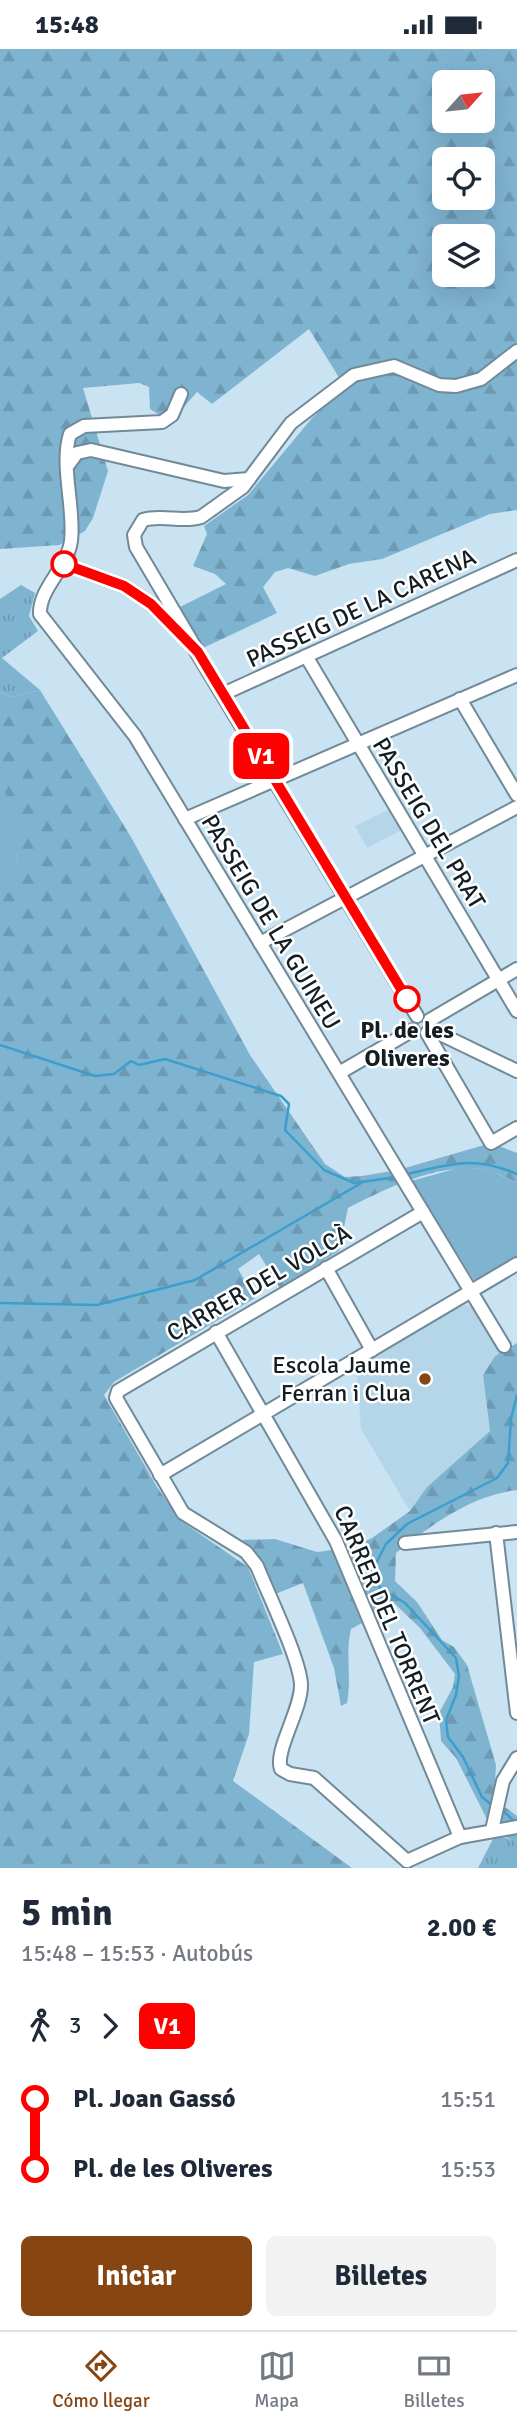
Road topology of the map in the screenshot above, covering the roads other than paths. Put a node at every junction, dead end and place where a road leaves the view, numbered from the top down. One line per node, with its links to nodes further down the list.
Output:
1 (517, 351): 4 (street)
2 (181, 394): 3 (street)
3 (69, 464): 4 (street); 5 (street)
4 (249, 479): 7 (street)
5 (64, 564): 7 (street); 16 (street, PASSEIG DE LA GUINEU)
6 (515, 565): 8 (street, PASSEIG DE LA CARENA)
7 (198, 652): 10 (street)
8 (306, 656): 10 (street, PASSEIG DE LA CARENA); 12 (street, PASSEIG DEL PRAT)
9 (517, 675): 11 (street)
10 (223, 694): 13 (street)
11 (460, 699): 12 (street); 14 (street)
12 (357, 744): 13 (street); 17 (street, PASSEIG DEL PRAT)
13 (276, 780): 16 (street); 18 (street)
14 (517, 795)
15 (517, 807): 17 (street)
16 (185, 819): 19 (street, PASSEIG DE LA GUINEU)
17 (425, 856): 18 (street); 21 (street, PASSEIG DEL PRAT)
18 (346, 899): 19 (street); 23 (street)
19 (260, 943): 25 (street, PASSEIG DE LA GUINEU)
20 (517, 969): 21 (street)
21 (499, 980): 22 (street, PASSEIG DEL PRAT); 23 (street)
22 (517, 1011)
23 (426, 1024): 24 (street); 25 (street); 26 (street)
24 (517, 1072)
25 (339, 1073): 27 (street, PASSEIG DE LA GUINEU)
26 (517, 1128)
27 (423, 1212): 29 (street, CARRER DEL VOLCÀ); 30 (street, PASSEIG DE LA GUINEU)
28 (517, 1264): 30 (street)
29 (326, 1268): 31 (street, CARRER DEL VOLCÀ); 33 (street)
30 (472, 1291): 32 (street, PASSEIG DE LA GUINEU); 33 (street)
31 (216, 1332): 34 (street, CARRER DEL TORRENT); 35 (street, CARRER DEL VOLCÀ)
32 (505, 1346)
33 (372, 1350): 34 (street)
34 (264, 1415): 35 (street); 43 (street, CARRER DEL TORRENT)
35 (160, 1475): 44 (street)
36 (517, 1532): 37 (street)
37 (496, 1533): 38 (street); 39 (street)
38 (405, 1543)
39 (517, 1713)
40 (517, 1758): 42 (street)
41 (515, 1827): 42 (street)
42 (492, 1830): 43 (street)
43 (460, 1837): 44 (street)
44 (406, 1864)

